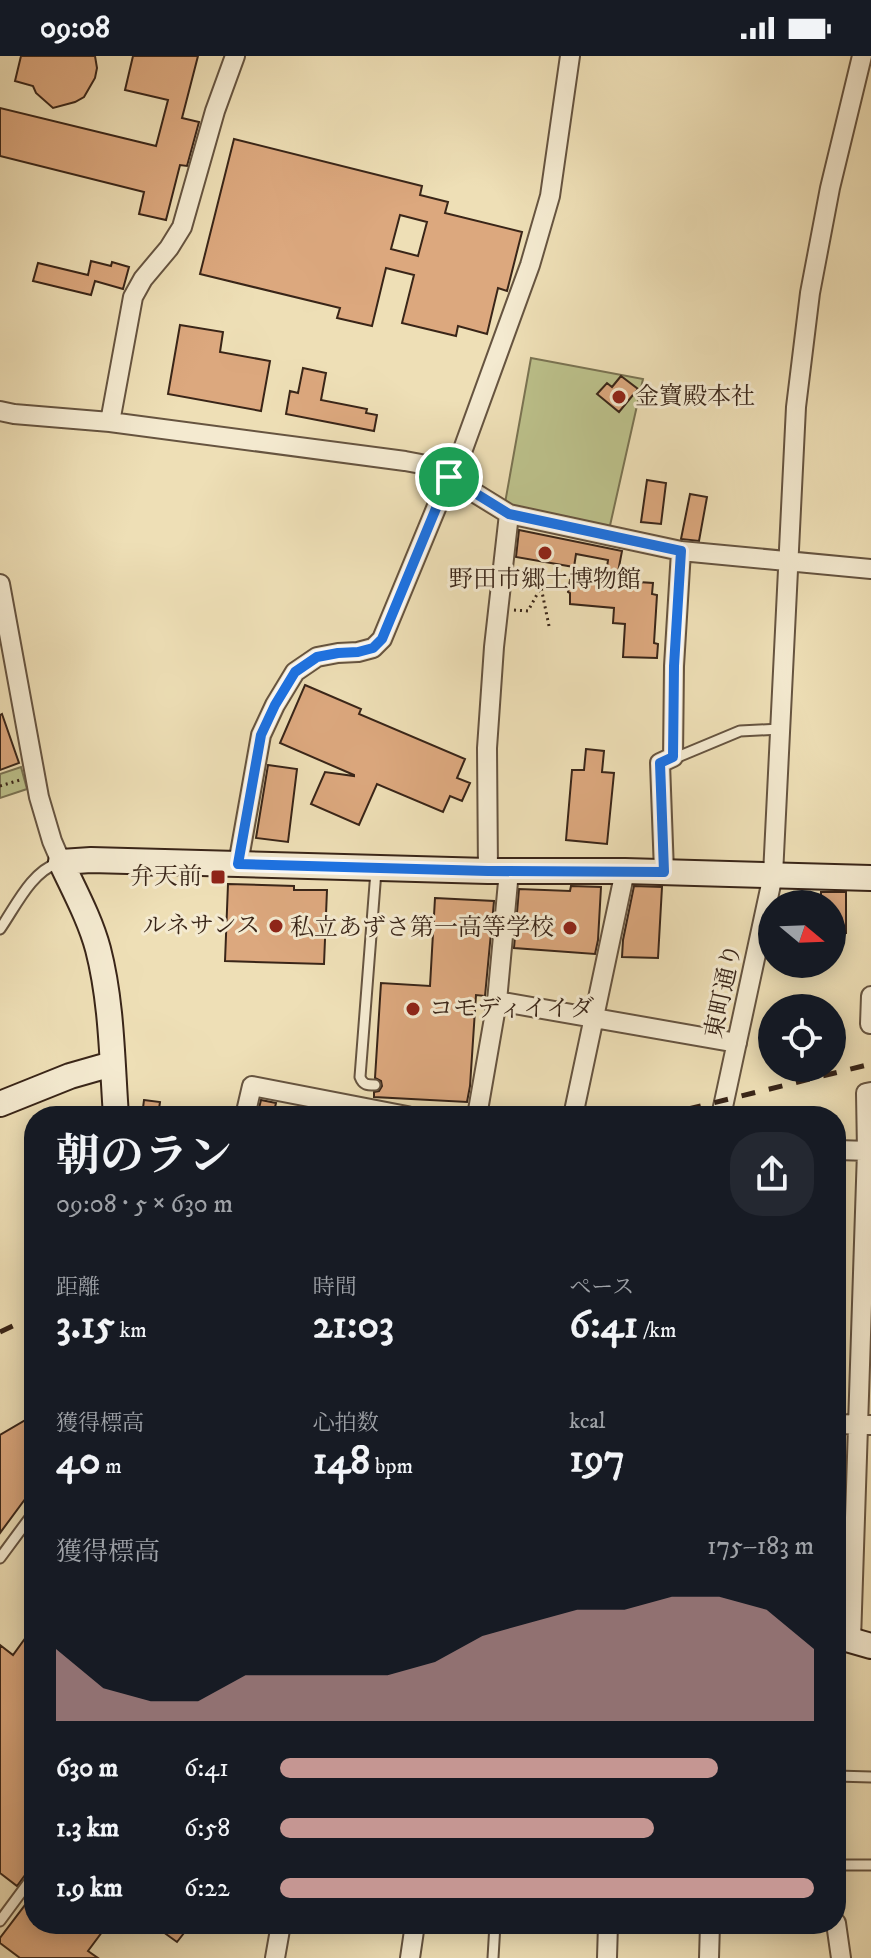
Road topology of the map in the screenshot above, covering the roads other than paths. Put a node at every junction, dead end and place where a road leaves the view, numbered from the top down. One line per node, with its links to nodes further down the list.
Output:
1 (235, 56): 5 (street)
2 (570, 56): 6 (street)
3 (862, 56): 9 (street, 東町通り)
4 (0, 411): 5 (street)
5 (110, 422): 6 (street)
6 (449, 477): 7 (street); 15 (street)
7 (509, 514): 8 (street); 17 (street)
8 (681, 551): 9 (street); 13 (street)
9 (788, 560): 10 (street); 12 (street, 東町通り)
10 (871, 569)
11 (0, 584): 14 (street)
12 (780, 729): 13 (lane); 20 (street, 東町通り)
13 (673, 757): 19 (street)
14 (61, 862): 15 (street); 22 (lane); 28 (street)
15 (238, 864): 16 (street)
16 (377, 868): 17 (street); 29 (lane)
17 (498, 871): 18 (street); 24 (street)
18 (625, 871): 19 (street); 25 (street)
19 (664, 872): 20 (street)
20 (773, 875): 21 (street); 27 (street, 東町通り)
21 (871, 878)
22 (0, 929)
23 (871, 996): 26 (street)
24 (497, 1001): 25 (street); 35 (street)
25 (594, 1018): 27 (street); 36 (street)
26 (870, 1024)
27 (737, 1043): 37 (street, 東町通り)
28 (112, 1064): 31 (street); 32 (street)
29 (375, 1085)
30 (871, 1092): 39 (street)
31 (0, 1104)
32 (115, 1106)
33 (247, 1106): 34 (street)
34 (355, 1106)
35 (479, 1106)
36 (575, 1106)
37 (723, 1106)
38 (846, 1150): 39 (street)
39 (869, 1151): 40 (street)
40 (864, 1425): 43 (street)
41 (24, 1526): 42 (lane)
42 (0, 1558)
43 (853, 1640)
44 (846, 1776): 45 (lane)
45 (871, 1777)
46 (846, 1865): 47 (lane)
47 (871, 1865)
48 (24, 1889): 49 (lane)
49 (0, 1921)
50 (279, 1934): 56 (street)
51 (414, 1934): 57 (street)
52 (494, 1934): 58 (lane)
53 (608, 1934): 59 (street)
54 (710, 1934): 60 (street)
55 (838, 1934): 61 (street)
56 (275, 1958)
57 (410, 1958)
58 (493, 1958)
59 (607, 1958)
60 (709, 1958)
61 (841, 1958)

